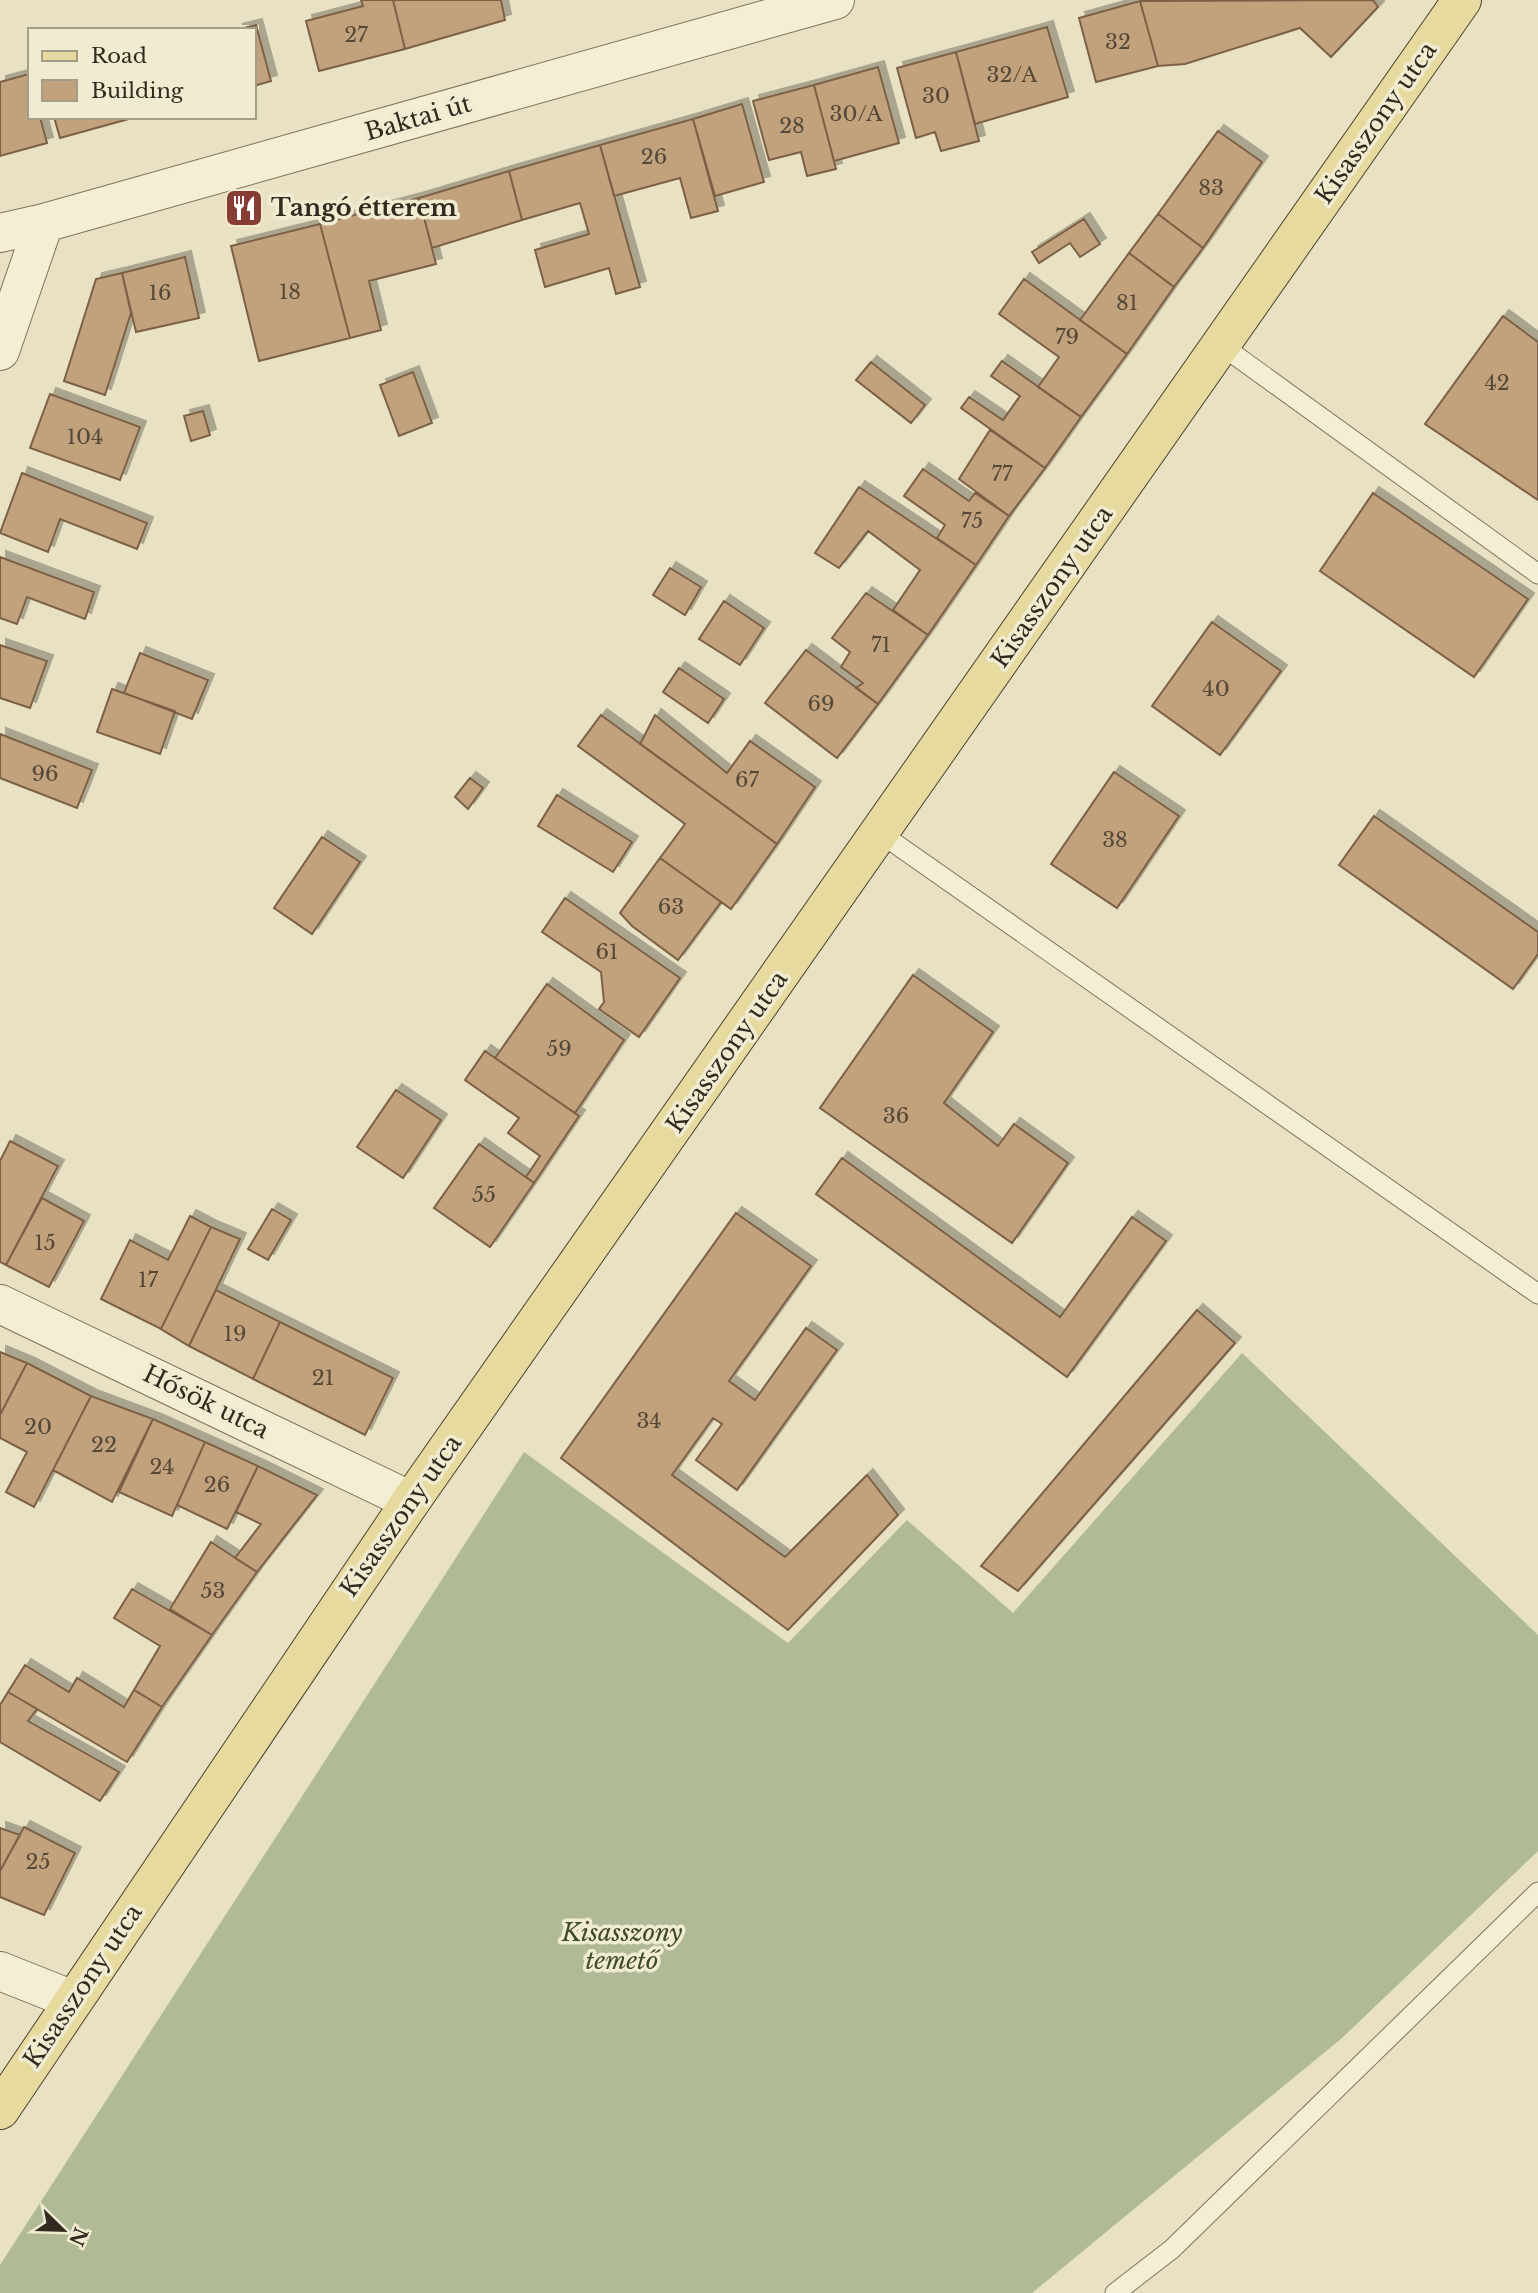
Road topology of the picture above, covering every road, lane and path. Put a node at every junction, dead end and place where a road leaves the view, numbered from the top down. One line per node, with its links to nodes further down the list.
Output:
1 (835, 0): 3 (street, Baktai út)
2 (1462, 0): 5 (main road, Kisasszony utca)
3 (44, 223): 4 (street, Baktai út); 6 (street)
4 (0, 233)
5 (1221, 345): 7 (lane); 8 (main road, Kisasszony utca)
6 (0, 351)
7 (1538, 574)
8 (880, 832): 9 (lane); 11 (main road, Kisasszony utca)
9 (1538, 1294)
10 (0, 1304): 11 (street, Hősök utca)
11 (411, 1501): 14 (main road, Kisasszony utca)
12 (1538, 1892): 16 (lane)
13 (0, 1970): 14 (street)
14 (74, 2000): 15 (main road, Kisasszony utca)
15 (0, 2110)
16 (1115, 2293)

